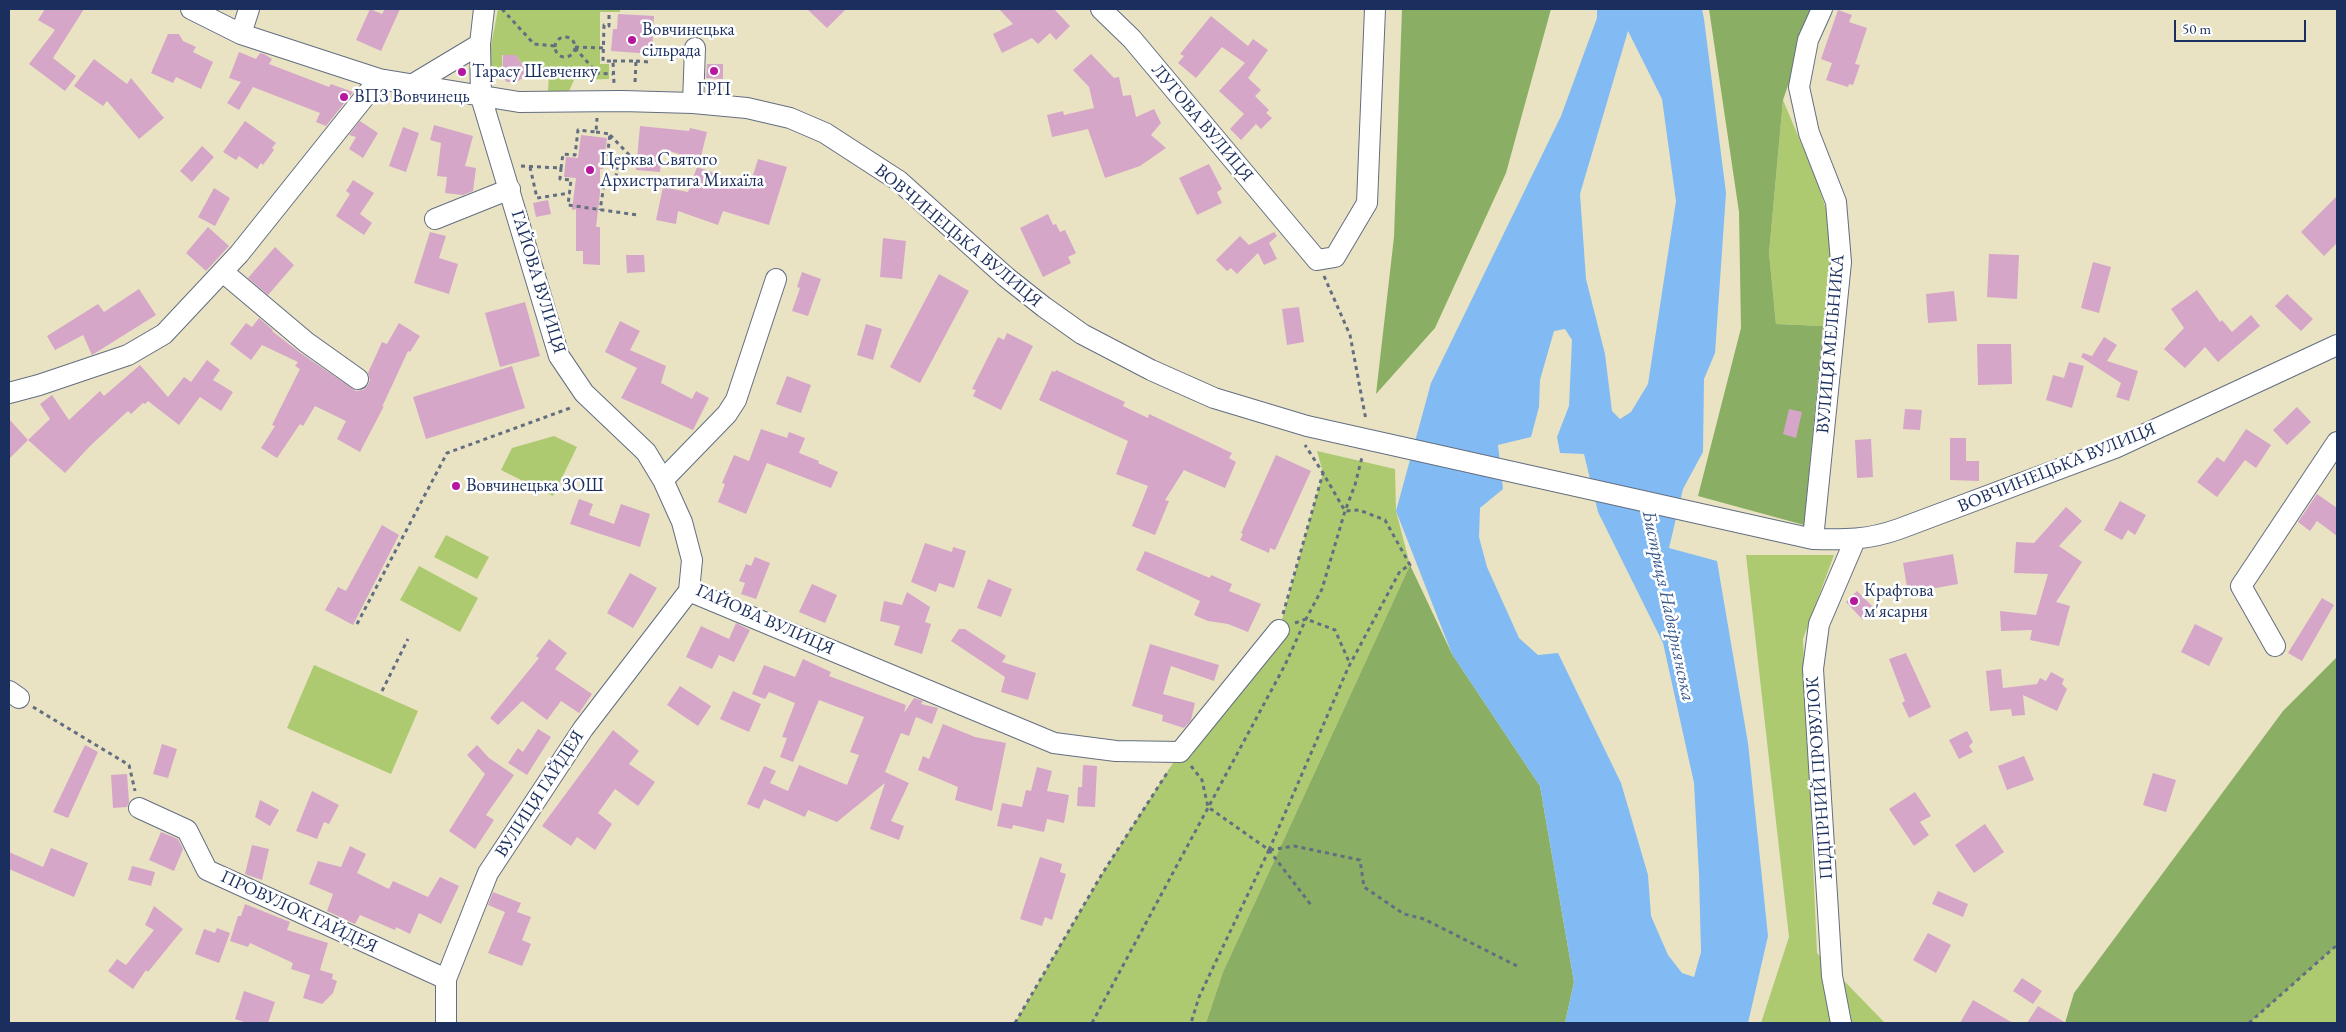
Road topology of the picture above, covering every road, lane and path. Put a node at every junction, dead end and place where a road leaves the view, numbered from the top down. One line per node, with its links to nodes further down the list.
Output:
1 (191, 9): 9 (street, ВОВЧИНЕЦЬКА ВУЛИЦЯ)
2 (250, 9): 9 (street)
3 (484, 9): 10 (street, ГАЙОВА ВУЛИЦЯ)
4 (502, 9): 11 (path)
5 (1101, 9): 36 (street, ЛУГОВА ВУЛИЦЯ)
6 (1375, 9): 36 (street)
7 (1822, 9): 49 (street, ВУЛИЦЯ МЕЛЬНИКА)
8 (609, 15): 13 (path)
9 (240, 34): 19 (street, ВОВЧИНЕЦЬКА ВУЛИЦЯ)
10 (480, 44): 20 (street); 21 (street, ГАЙОВА ВУЛИЦЯ)
11 (555, 46): 12 (path); 12 (path)
12 (575, 47): 13 (path); 18 (path)
13 (604, 48): 15 (path)
14 (695, 48): 24 (street)
15 (613, 61): 16 (path); 18 (path)
16 (636, 61): 17 (path); 23 (path)
17 (649, 62)
18 (613, 74): 23 (path)
19 (379, 78): 20 (street, ВОВЧИНЕЦЬКА ВУЛИЦЯ); 37 (street)
20 (415, 83): 21 (street, ВОВЧИНЕЦЬКА ВУЛИЦЯ)
21 (481, 97): 22 (street, ВОВЧИНЕЦЬКА ВУЛИЦЯ); 28 (street, ГАЙОВА ВУЛИЦЯ)
22 (598, 101): 23 (street, ВОВЧИНЕЦЬКА ВУЛИЦЯ); 25 (path)
23 (628, 101): 24 (street, ВОВЧИНЕЦЬКА ВУЛИЦЯ)
24 (693, 103): 49 (street, ВОВЧИНЕЦЬКА ВУЛИЦЯ)
25 (596, 132): 26 (path); 30 (path)
26 (610, 134): 27 (path); 33 (path)
27 (636, 162)
28 (503, 166): 29 (path); 31 (street, ГАЙОВА ВУЛИЦЯ)
29 (530, 167): 30 (path); 32 (path)
30 (561, 168): 32 (path)
31 (510, 189): 35 (street); 42 (street, ГАЙОВА ВУЛИЦЯ)
32 (570, 193): 33 (path)
33 (600, 210): 34 (path)
34 (636, 215)
35 (435, 219)
36 (1316, 260): 43 (path)
37 (223, 272): 40 (street); 41 (street)
38 (776, 279): 47 (street)
39 (2337, 346): 50 (street, ВОВЧИНЕЦЬКА ВУЛИЦЯ)
40 (358, 378)
41 (9, 392)
42 (584, 393): 47 (street, ГАЙОВА ВУЛИЦЯ); 53 (path)
43 (1366, 423)
44 (2337, 442): 56 (street)
45 (1362, 456): 48 (path)
46 (1323, 472): 54 (path)
47 (663, 480): 51 (street, ГАЙОВА ВУЛИЦЯ)
48 (1344, 511): 52 (path); 57 (path)
49 (1813, 539): 50 (street, ВОВЧИНЕЦЬКА ВУЛИЦЯ)
50 (1855, 540): 72 (street, ПІДГІРНИЙ ПРОВУЛОК)
51 (689, 591): 60 (street, ГАЙОВА ВУЛИЦЯ); 67 (street, ВУЛИЦЯ ГАЙДЕЯ)
52 (1306, 619): 57 (path); 61 (path)
53 (357, 624)
54 (1279, 630): 60 (street)
55 (408, 639): 58 (path)
56 (2275, 646)
57 (1350, 664): 63 (path)
58 (382, 691)
59 (14, 695): 62 (path)
60 (1180, 752): 61 (path); 69 (path)
61 (1208, 807): 63 (path); 70 (path)
62 (139, 808): 67 (street, ПРОВУЛОК ГАЙДЕЯ)
63 (1269, 850): 64 (path); 66 (path); 71 (path)
64 (1311, 905)
65 (2337, 945): 73 (path)
66 (1519, 968)
67 (446, 979): 68 (street, ВУЛИЦЯ ГАЙДЕЯ)
68 (446, 1023)
69 (1014, 1023)
70 (1092, 1023)
71 (1192, 1023)
72 (1841, 1023)
73 (2249, 1023)

